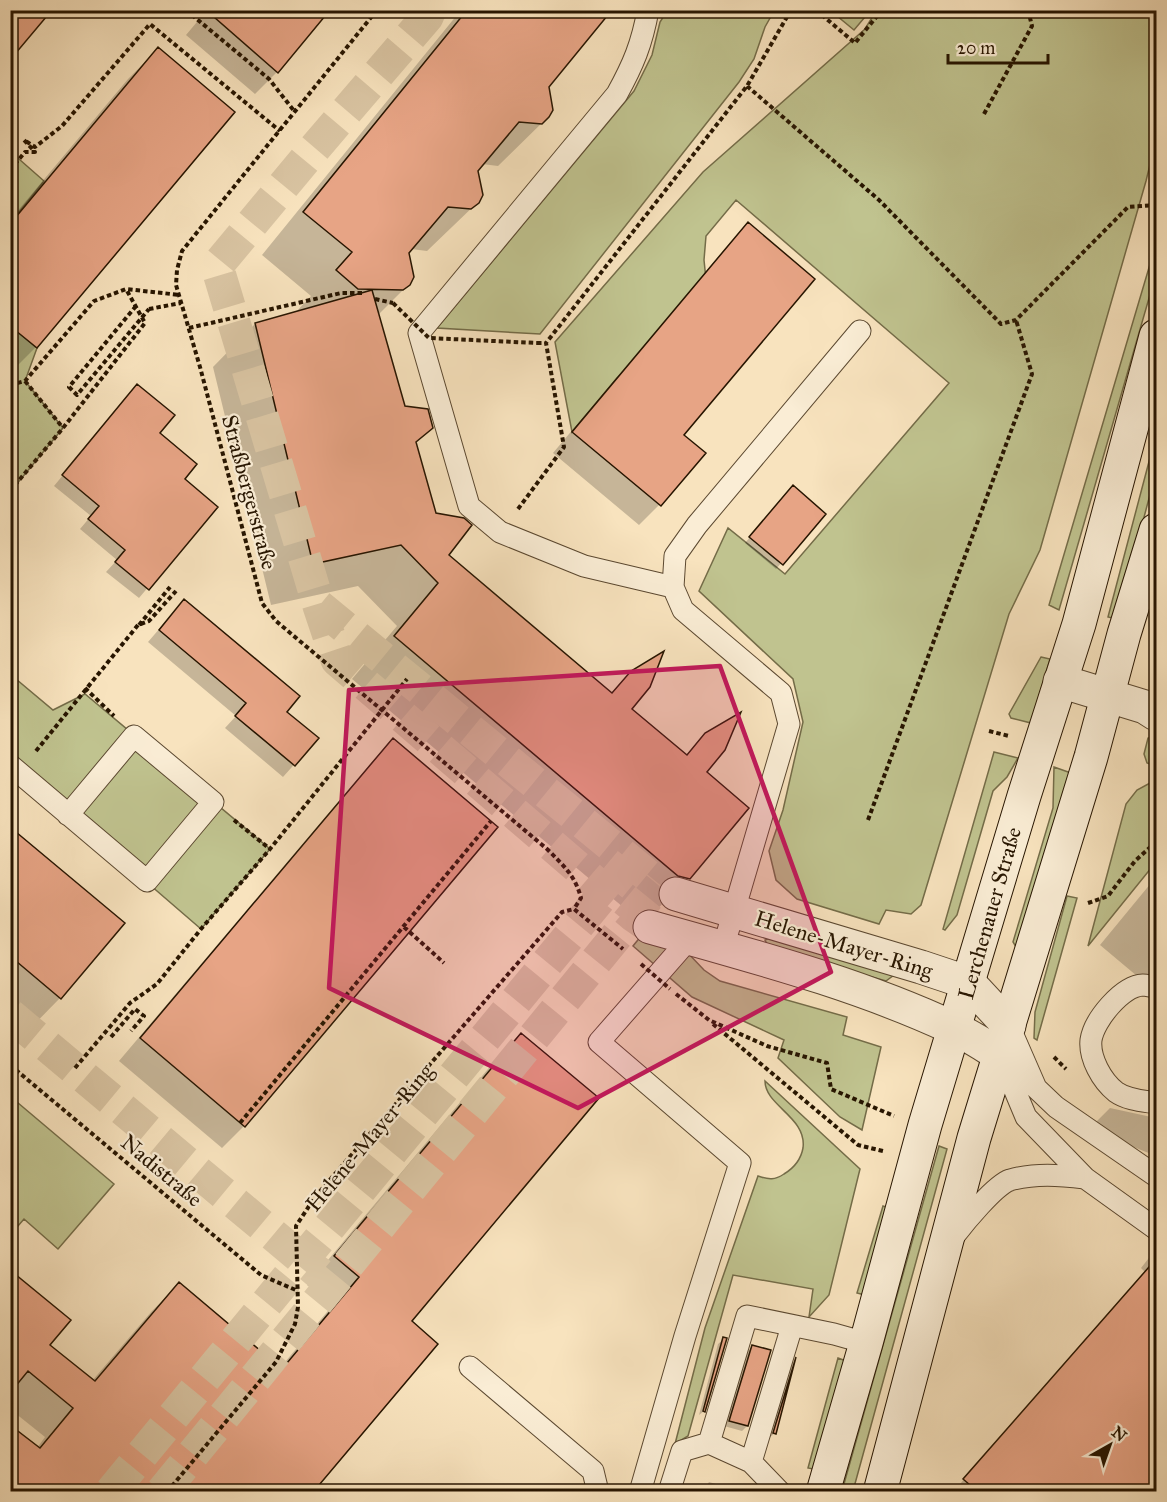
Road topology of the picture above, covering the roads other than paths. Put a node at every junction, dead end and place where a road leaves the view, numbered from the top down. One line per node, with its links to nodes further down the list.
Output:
1 (648, 10): 5 (lane)
2 (860, 331): 5 (lane)
3 (1156, 336): 6 (main road, Lerchenauer Straße)
4 (1156, 530): 7 (main road)
5 (673, 587): 12 (lane, Helene-Mayer-Ring)
6 (1060, 681): 7 (main road); 16 (main road, Lerchenauer Straße)
7 (1108, 696): 8 (main road); 19 (main road)
8 (1156, 714)
9 (15, 769): 10 (lane)
10 (68, 814): 10 (lane)
11 (676, 894): 12 (main road, Helene-Mayer-Ring)
12 (732, 910): 15 (lane, Helene-Mayer-Ring); 16 (main road, Helene-Mayer-Ring)
13 (650, 927): 14 (main road, Helene-Mayer-Ring)
14 (690, 939): 15 (main road, Helene-Mayer-Ring); 31 (lane)
15 (723, 948): 18 (main road, Helene-Mayer-Ring)
16 (969, 983): 18 (main road, Lerchenauer Straße); 19 (main road, Helene-Mayer-Ring)
17 (1156, 987): 20 (lane)
18 (955, 1029): 19 (main road, Helene-Mayer-Ring); 26 (main road, Lerchenauer Straße)
19 (1004, 1041): 21 (lane); 22 (lane); 24 (main road)
20 (1156, 1103)
21 (1156, 1176)
22 (1085, 1178): 23 (lane); 24 (lane)
23 (1156, 1229)
24 (947, 1246): 35 (main road)
25 (792, 1326): 26 (lane); 28 (lane); 29 (lane)
26 (866, 1343): 34 (main road, Lerchenauer Straße)
27 (470, 1367): 30 (lane)
28 (710, 1443): 29 (lane); 32 (lane)
29 (751, 1462): 33 (lane)
30 (598, 1491)
31 (640, 1491)
32 (669, 1491)
33 (780, 1491)
34 (823, 1491)
35 (880, 1491)

